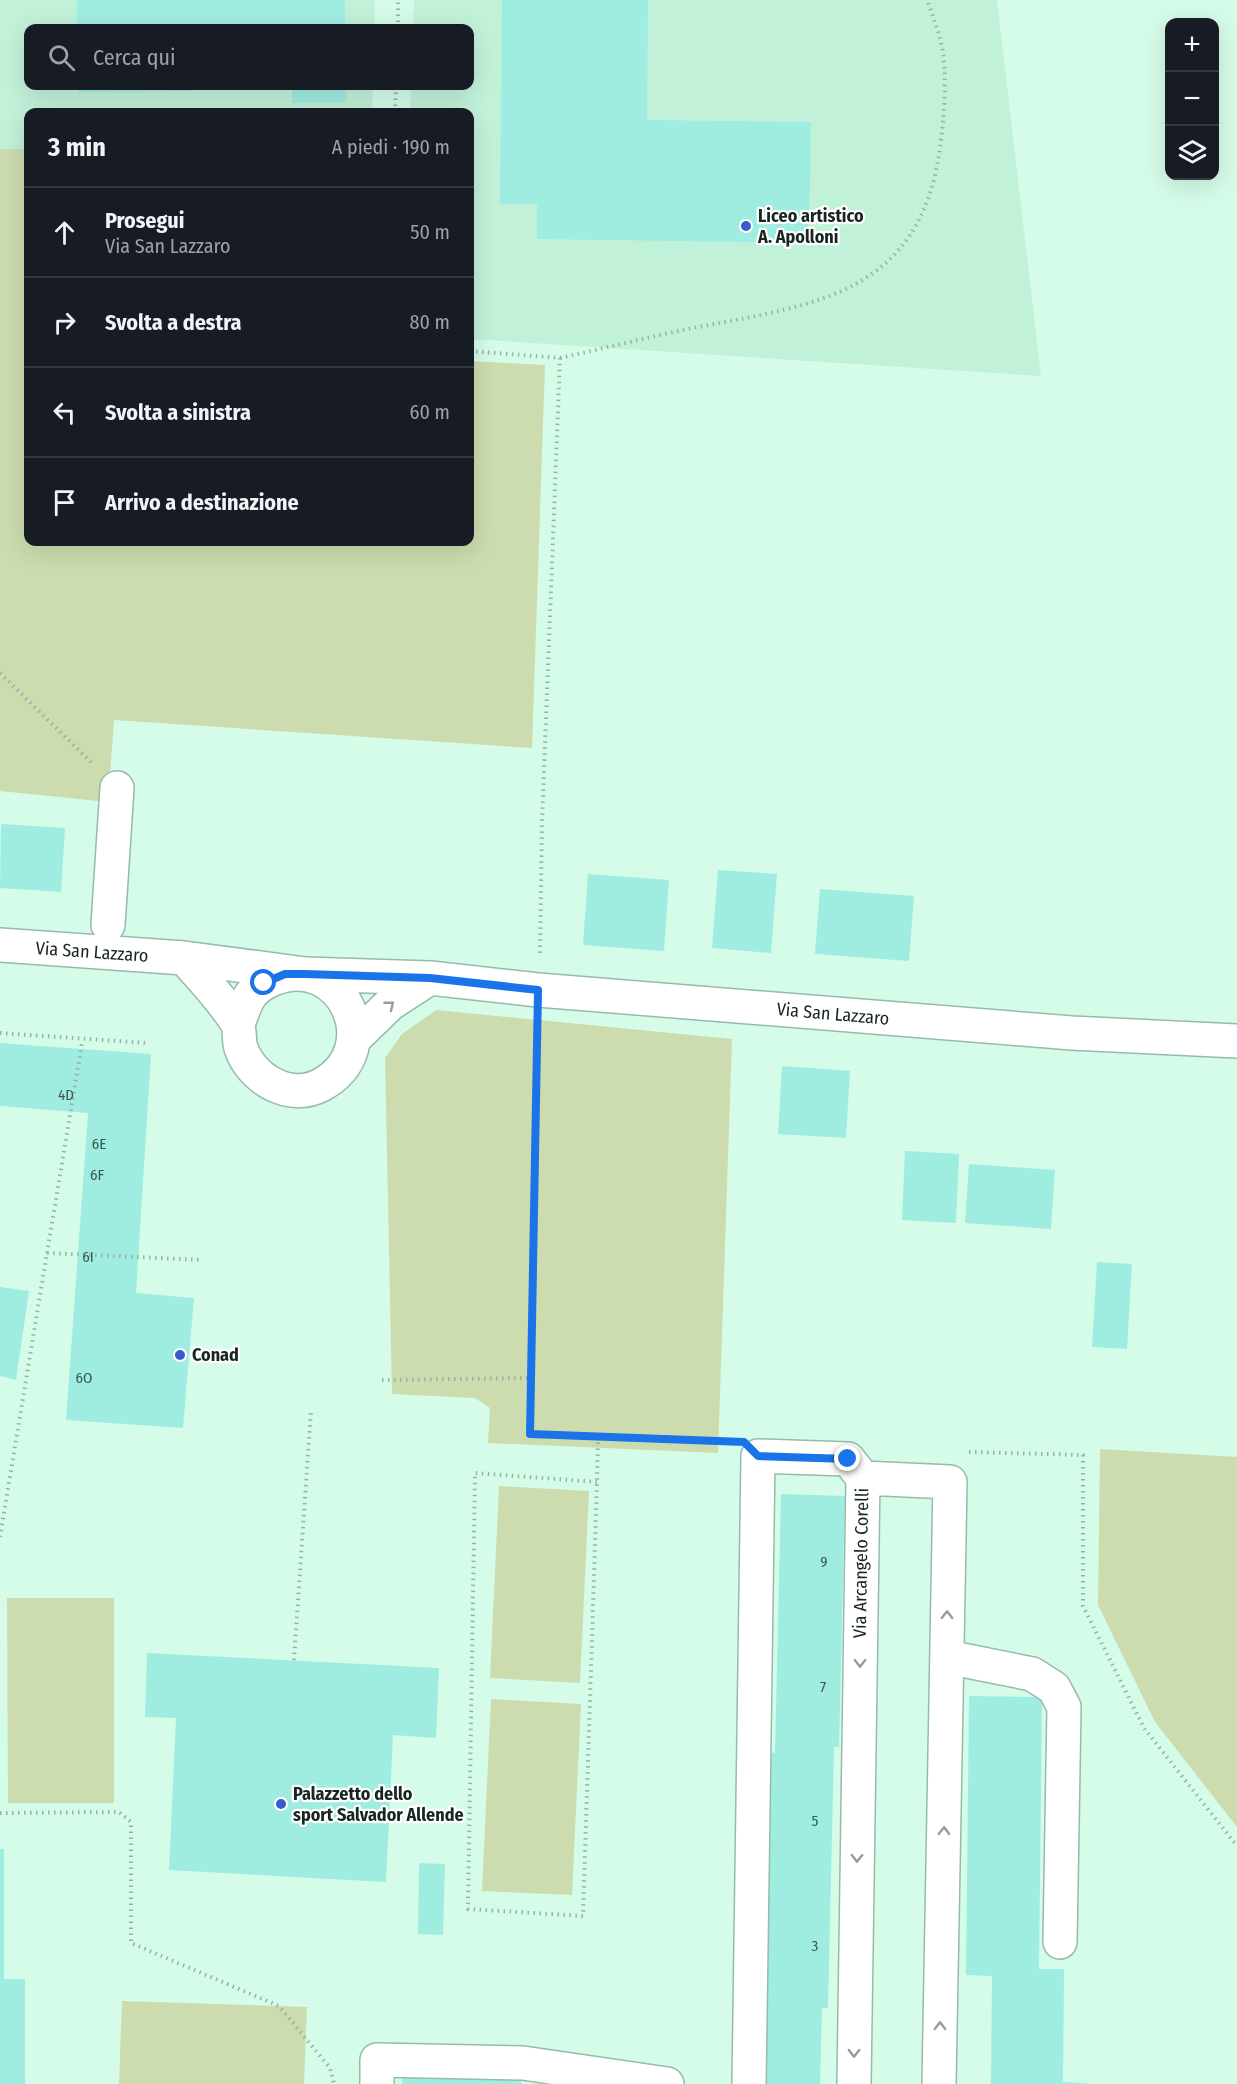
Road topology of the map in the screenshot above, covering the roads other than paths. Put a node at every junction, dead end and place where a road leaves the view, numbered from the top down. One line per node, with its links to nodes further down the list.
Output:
1 (117, 788): 2 (street)
2 (108, 925)
3 (0, 945): 4 (street, Via San Lazzaro)
4 (184, 958): 5 (street, Via San Lazzaro); 7 (street)
5 (305, 974): 6 (street, Via San Lazzaro); 7 (street, Via San Lazzaro); 8 (street, Via San Lazzaro)
6 (430, 978): 8 (street, one-way to 6); 9 (street, Via San Lazzaro)
7 (238, 1024): 8 (street)
8 (355, 1038)
9 (1237, 1041)
10 (863, 1478): 11 (street, Via Arcangelo Corelli, one-way to 10); 15 (street); 16 (street, Via Arcangelo Corelli, one-way to 16)
11 (947, 1657): 12 (street); 17 (street, one-way to 11)
12 (1060, 1942)
13 (377, 2084): 14 (street)
14 (667, 2084)
15 (748, 2084)
16 (854, 2084)
17 (939, 2084)

